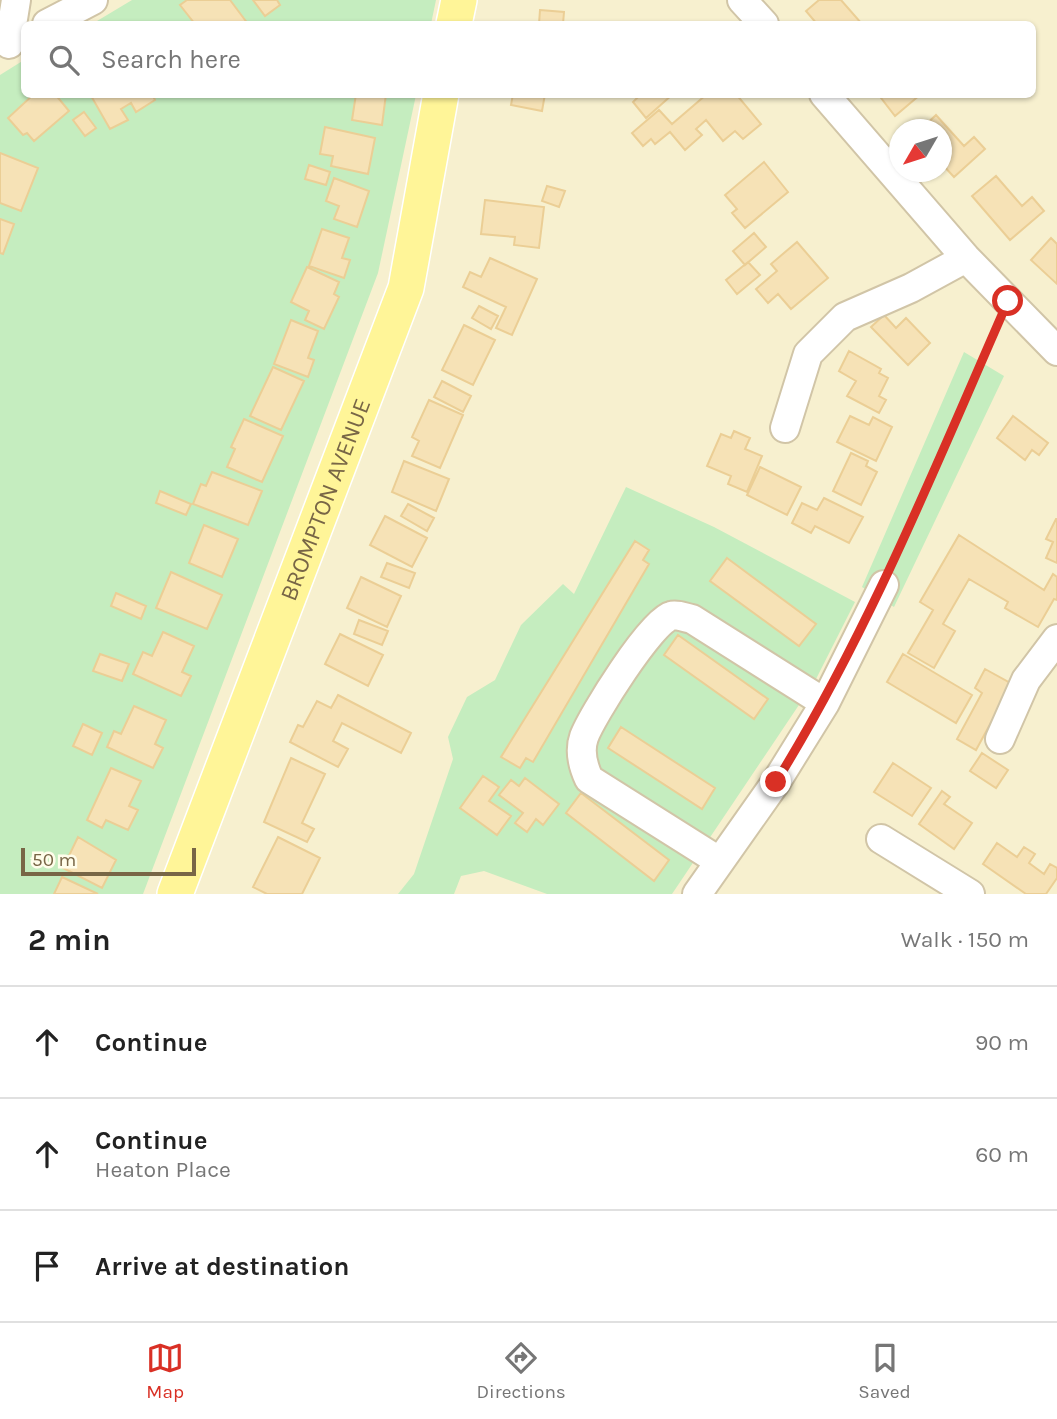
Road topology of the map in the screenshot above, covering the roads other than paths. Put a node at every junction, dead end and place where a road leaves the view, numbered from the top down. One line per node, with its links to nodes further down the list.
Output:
1 (16, 0): 8 (street)
2 (93, 0): 5 (street)
3 (459, 0): 6 (main road)
4 (742, 0): 7 (street)
5 (53, 21)
6 (455, 21)
7 (761, 21)
8 (11, 43)
9 (441, 98): 20 (main road, BROMPTON AVENUE)
10 (827, 98): 11 (street)
11 (966, 258): 12 (street); 13 (street)
12 (1057, 351)
13 (785, 428)
14 (884, 584): 16 (street)
15 (1057, 639): 17 (street)
16 (825, 703): 19 (street); 19 (street)
17 (1000, 739)
18 (881, 839): 22 (street)
19 (719, 861): 21 (street)
20 (175, 894)
21 (697, 894)
22 (970, 894)

